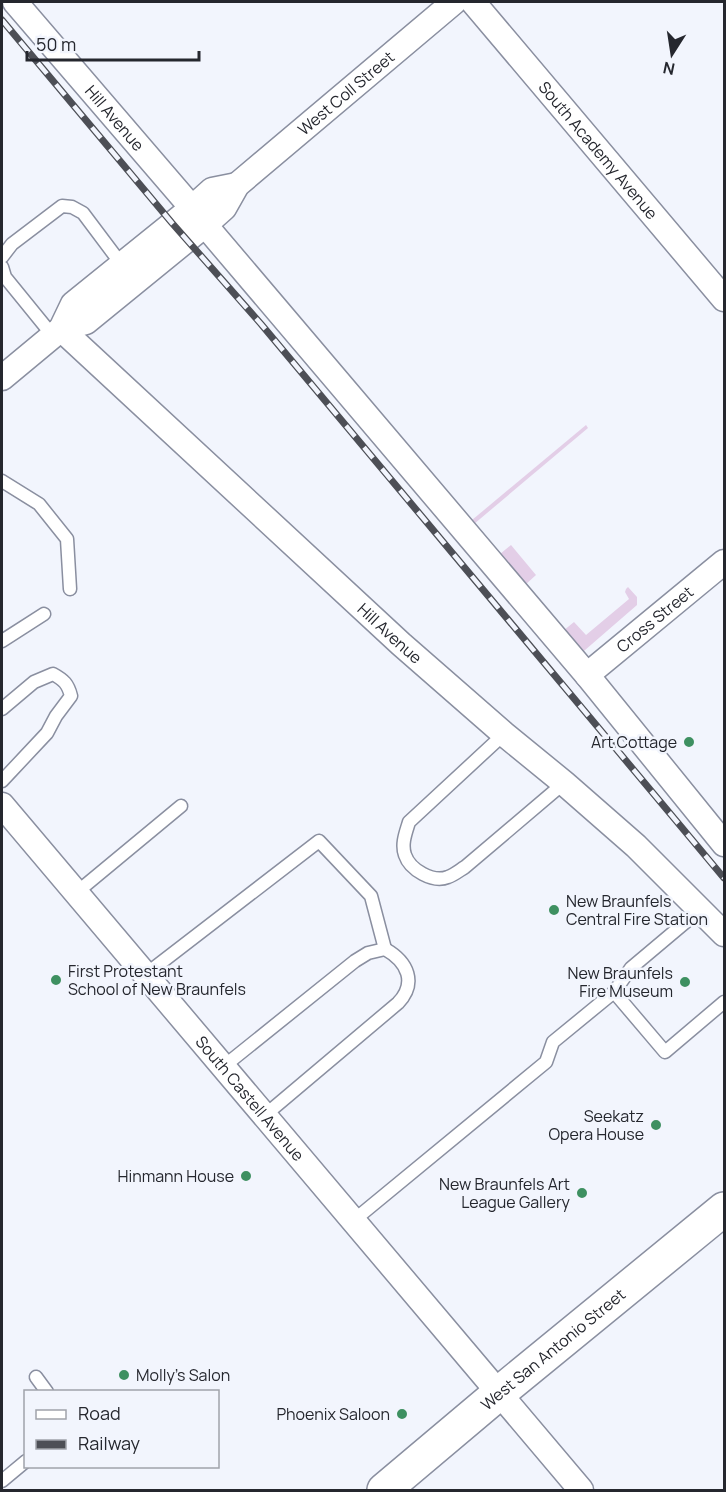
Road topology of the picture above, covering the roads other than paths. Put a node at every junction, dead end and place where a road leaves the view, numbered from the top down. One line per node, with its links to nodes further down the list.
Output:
1 (15, 2): 4 (street, Hill Avenue)
2 (454, 2): 4 (street, West Coll Street)
3 (473, 2): 8 (street, South Academy Avenue)
4 (198, 217): 6 (street, West Coll Street); 9 (street, West Coll Street); 16 (street, Hill Avenue)
5 (2, 257): 6 (lane)
6 (122, 265): 9 (street, West Coll Street)
7 (2, 267): 9 (lane)
8 (724, 299)
9 (57, 332): 10 (street, West Coll Street); 18 (street, Hill Avenue)
10 (2, 378)
11 (2, 481): 13 (lane)
12 (724, 562): 16 (street, Cross Street)
13 (70, 589)
14 (44, 614): 15 (lane)
15 (2, 641)
16 (587, 675): 23 (street, Hill Avenue)
17 (2, 709): 19 (lane)
18 (504, 734): 20 (street, Hill Avenue); 20 (lane)
19 (2, 781)
20 (564, 783): 25 (street, Hill Avenue)
21 (2, 805): 24 (street, South Castell Avenue)
22 (181, 806): 24 (lane)
23 (724, 844)
24 (76, 893): 28 (street, South Castell Avenue)
25 (700, 910): 26 (street, Hill Avenue); 29 (lane)
26 (724, 934)
27 (385, 949): 28 (lane); 31 (lane); 32 (lane)
28 (145, 975): 31 (street, South Castell Avenue)
29 (614, 992): 30 (lane); 34 (lane)
30 (724, 1002)
31 (223, 1067): 32 (street, South Castell Avenue)
32 (264, 1116): 34 (street, South Castell Avenue)
33 (724, 1209): 37 (main road, West San Antonio Street)
34 (353, 1221): 37 (street, South Castell Avenue)
35 (36, 1377): 36 (lane)
36 (46, 1390)
37 (498, 1394): 40 (main road, West San Antonio Street); 41 (street, South Castell Avenue)
38 (24, 1463): 39 (lane)
39 (2, 1481)
40 (384, 1491)
41 (581, 1491)

